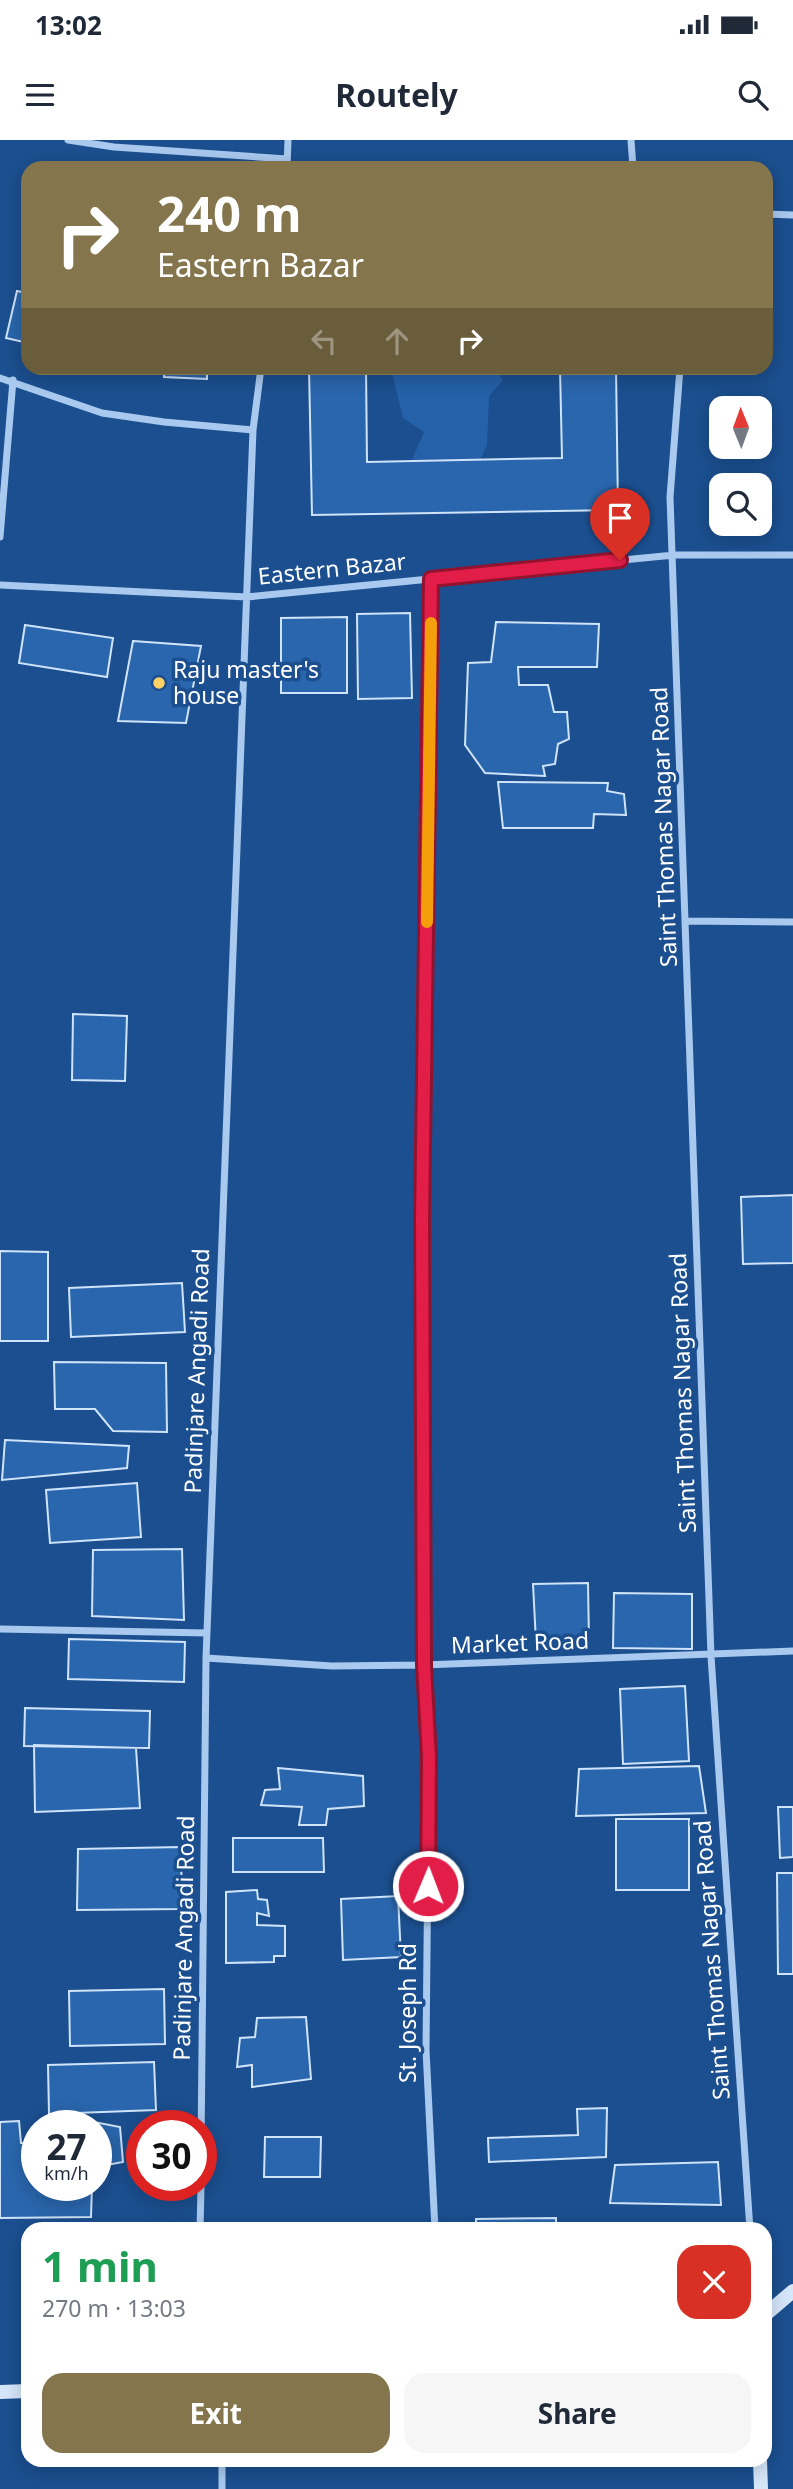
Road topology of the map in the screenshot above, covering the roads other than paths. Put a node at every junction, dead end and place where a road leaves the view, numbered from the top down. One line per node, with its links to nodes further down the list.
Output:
1 (68, 140): 4 (street)
2 (288, 140): 5 (street)
3 (631, 140): 6 (street)
4 (256, 161)
5 (287, 161)
6 (632, 161)
7 (773, 214): 8 (street)
8 (793, 215)
9 (260, 375): 13 (street, Padinjare Angadi Road)
10 (679, 375): 15 (street, Saint Thomas Nagar Road)
11 (0, 378): 12 (street)
12 (13, 380): 13 (street); 14 (street)
13 (253, 430): 19 (street, Padinjare Angadi Road)
14 (0, 537)
15 (674, 555): 16 (street, Eastern Bazar); 17 (street, Eastern Bazar); 20 (street, Saint Thomas Nagar Road)
16 (793, 555)
17 (431, 579): 19 (street, Eastern Bazar); 27 (street, St. Joseph Rd)
18 (0, 585): 19 (street, Eastern Bazar)
19 (247, 597): 23 (street, Padinjare Angadi Road)
20 (687, 921): 21 (street); 25 (street, Saint Thomas Nagar Road)
21 (793, 922)
22 (0, 1629): 23 (street)
23 (207, 1633): 26 (street, Padinjare Angadi Road)
24 (793, 1651): 25 (street, Market Road)
25 (711, 1656): 27 (street, Market Road); 32 (street, Saint Thomas Nagar Road)
26 (206, 1658): 27 (street, Market Road); 28 (street, Padinjare Angadi Road)
27 (424, 1665): 31 (street, St. Joseph Rd)
28 (201, 2110)
29 (201, 2201): 30 (street)
30 (200, 2222)
31 (434, 2222)
32 (749, 2222)
33 (793, 2291): 34 (main road)
34 (772, 2309)
35 (21, 2391): 36 (main road)
36 (0, 2392)
37 (222, 2467): 39 (street)
38 (760, 2467): 40 (main road)
39 (222, 2489)
40 (761, 2489)

